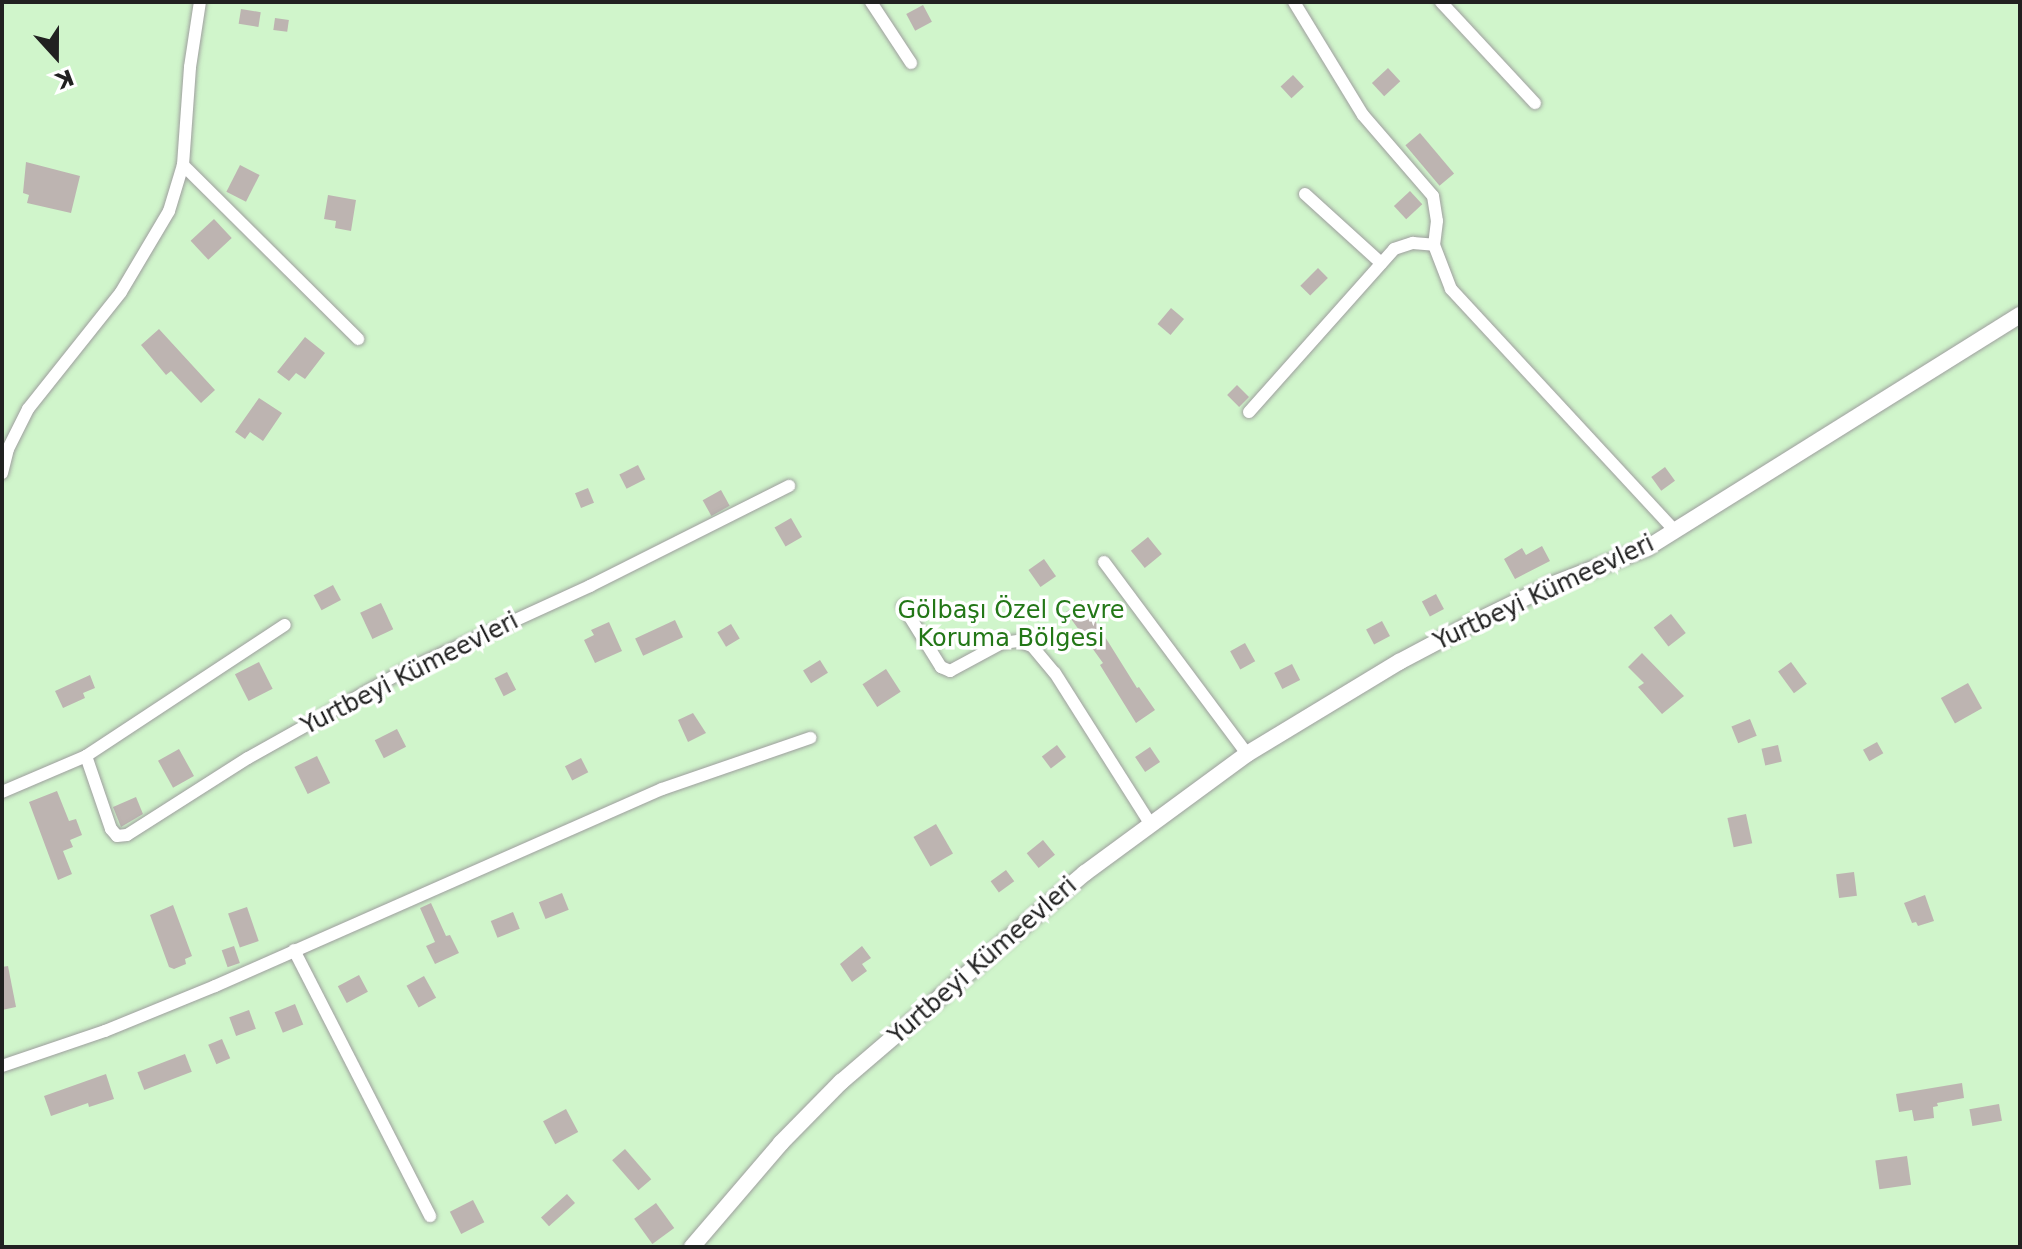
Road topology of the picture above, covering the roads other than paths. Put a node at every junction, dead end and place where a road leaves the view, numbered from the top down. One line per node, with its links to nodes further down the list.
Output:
1 (200, 2): 7 (street)
2 (871, 2): 5 (street)
3 (1294, 2): 9 (street, Yurtbeyi Kümeevleri)
4 (1441, 2): 6 (street)
5 (911, 63)
6 (1535, 103)
7 (183, 165): 12 (street); 14 (street)
8 (1305, 194): 10 (street)
9 (1434, 245): 10 (street); 16 (street, Yurtbeyi Kümeevleri)
10 (1381, 263): 13 (street)
11 (2020, 315): 16 (street, Yurtbeyi Kümeevleri)
12 (358, 339)
13 (1249, 412)
14 (2, 473)
15 (789, 486): 22 (street, Yurtbeyi Kümeevleri)
16 (1675, 531): 21 (street, Yurtbeyi Kümeevleri)
17 (1104, 562): 21 (street)
18 (903, 606): 24 (street)
19 (285, 625): 22 (street)
20 (810, 738): 25 (street)
21 (1247, 754): 24 (street, Yurtbeyi Kümeevleri)
22 (86, 756): 23 (street)
23 (2, 792)
24 (1150, 823): 28 (street, Yurtbeyi Kümeevleri)
25 (294, 950): 26 (street); 27 (street)
26 (2, 1066)
27 (430, 1216)
28 (692, 1247)

